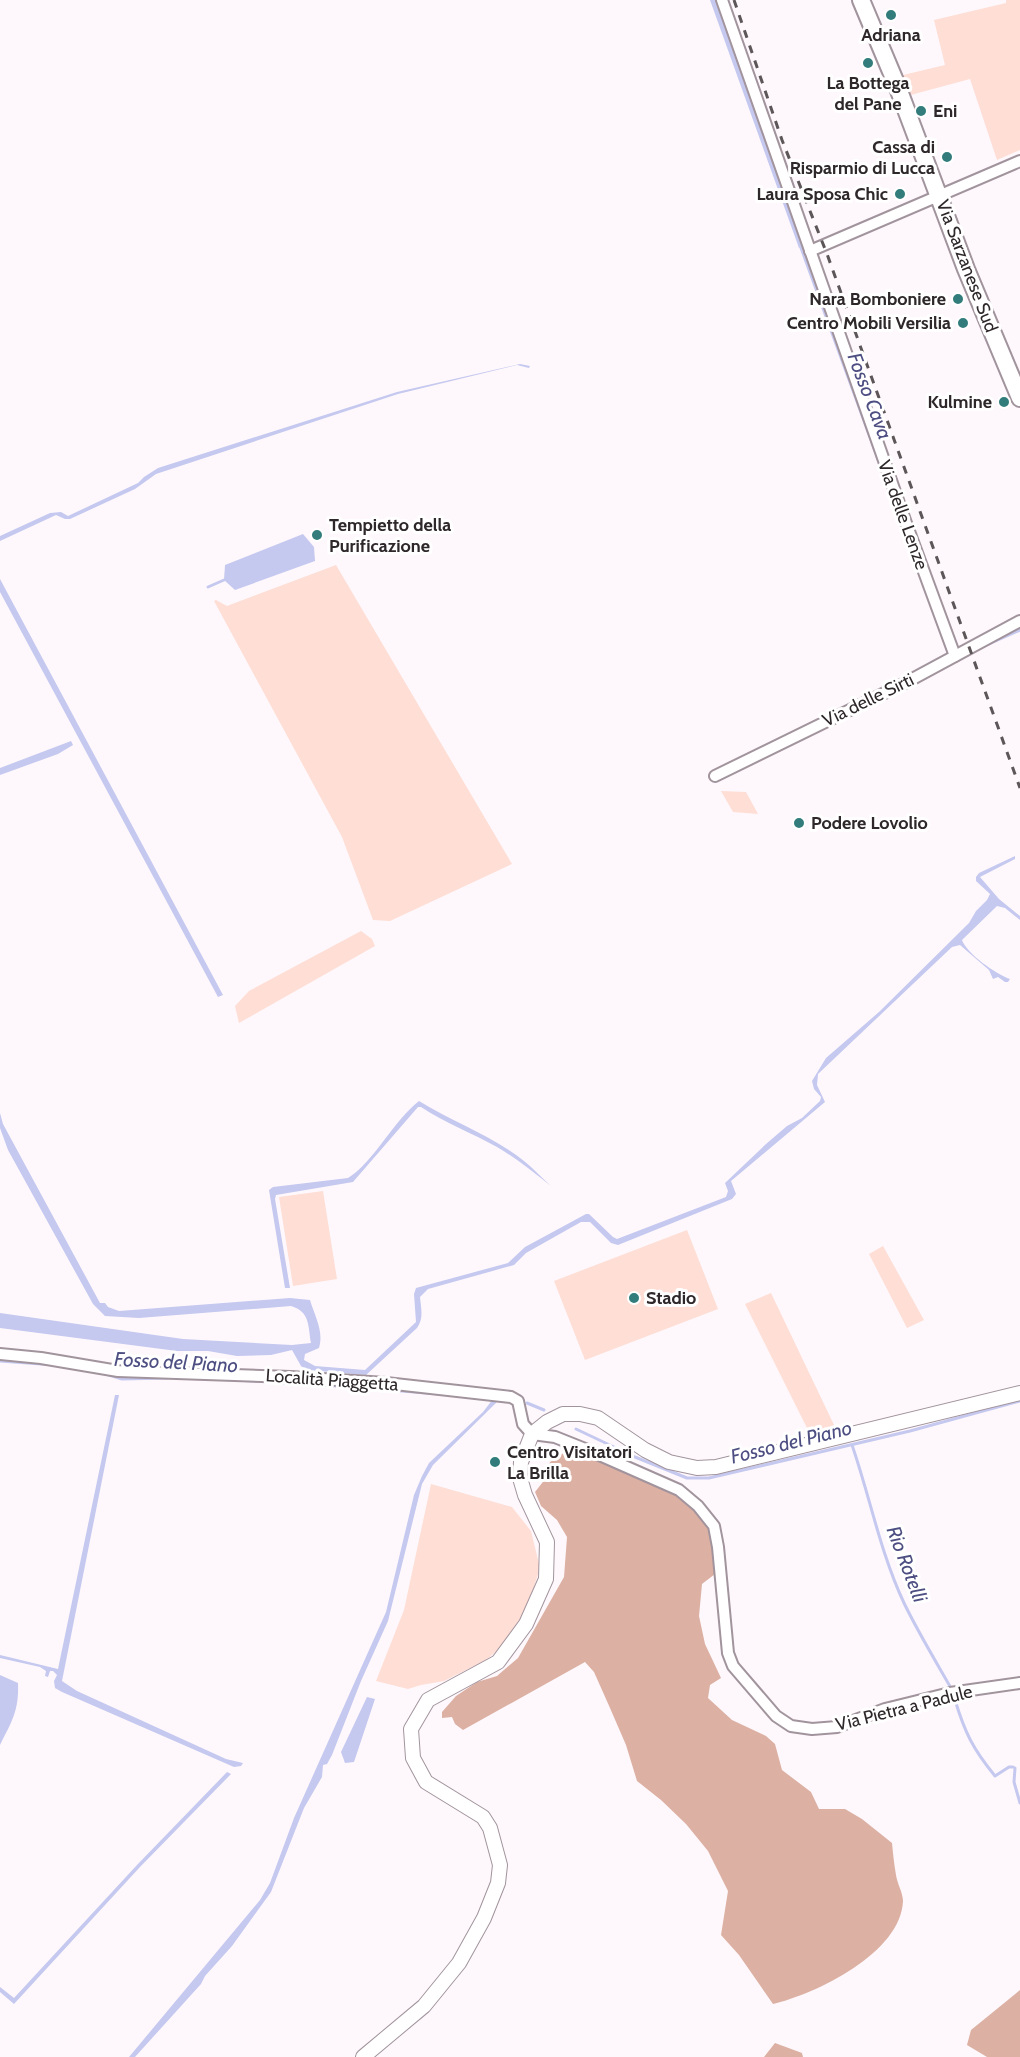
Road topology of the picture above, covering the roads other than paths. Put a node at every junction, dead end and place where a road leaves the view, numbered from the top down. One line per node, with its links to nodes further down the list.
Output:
1 (722, 0): 5 (street, Via delle Lenze)
2 (861, 0): 4 (main road, Via Sarzanese Sud)
3 (1020, 161): 4 (street)
4 (939, 196): 5 (street); 6 (main road, Via Sarzanese Sud)
5 (810, 251): 8 (street, Via delle Lenze)
6 (1020, 398)
7 (1020, 621): 8 (street, Via delle Sirti)
8 (952, 658): 9 (street, Via delle Sirti)
9 (715, 776)
10 (0, 1354): 12 (street, Località Piaggetta)
11 (1020, 1393): 12 (street)
12 (532, 1434): 13 (street, Via Pietra a Padule); 14 (street)
13 (1020, 1683)
14 (363, 2057)

